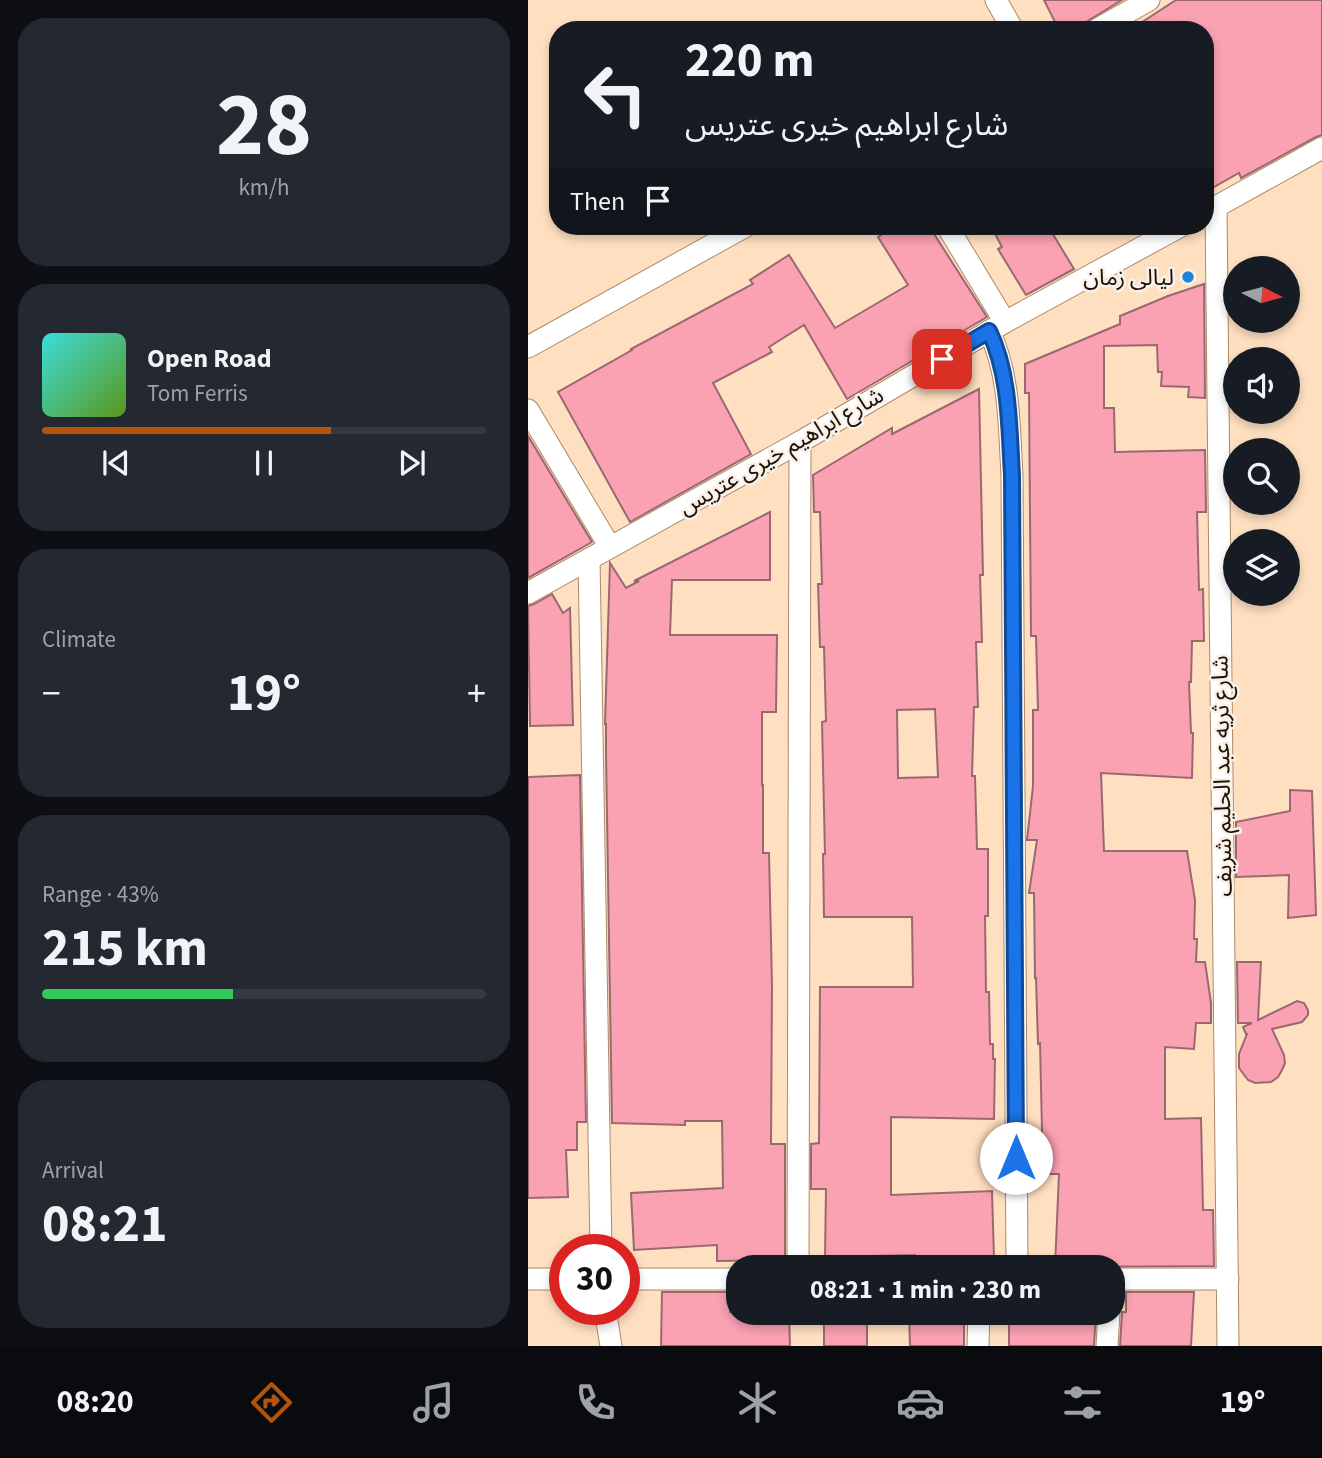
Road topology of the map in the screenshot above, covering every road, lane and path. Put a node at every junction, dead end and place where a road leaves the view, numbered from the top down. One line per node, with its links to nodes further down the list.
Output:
1 (996, 0): 3 (street)
2 (1149, 0): 4 (street)
3 (1008, 21)
4 (1112, 21)
5 (1321, 148): 6 (street)
6 (1214, 207)
7 (730, 235): 12 (street)
8 (952, 235): 11 (street)
9 (1164, 235): 11 (street, شارع ابراهيم خيرى عتريس)
10 (1211, 235): 26 (street, شارع ثريه عبد الحليم شريف)
11 (997, 326): 14 (street, شارع ابراهيم خيرى عتريس); 20 (street)
12 (528, 347)
13 (528, 410): 15 (street)
14 (800, 442): 15 (street, شارع ابراهيم خيرى عتريس); 19 (street)
15 (610, 547): 16 (street, شارع ابراهيم خيرى عتريس)
16 (589, 559): 17 (street, شارع ابراهيم خيرى عتريس); 18 (street)
17 (528, 593)
18 (601, 1234)
19 (798, 1255)
20 (1017, 1255)
21 (528, 1279): 22 (street)
22 (549, 1279)
23 (640, 1279): 24 (street)
24 (726, 1279)
25 (1125, 1279): 26 (street)
26 (1227, 1279): 33 (street, شارع ثريه عبد الحليم شريف)
27 (608, 1325): 30 (street)
28 (979, 1325): 31 (street)
29 (1108, 1325): 32 (street)
30 (611, 1346)
31 (978, 1346)
32 (1107, 1346)
33 (1228, 1346)

